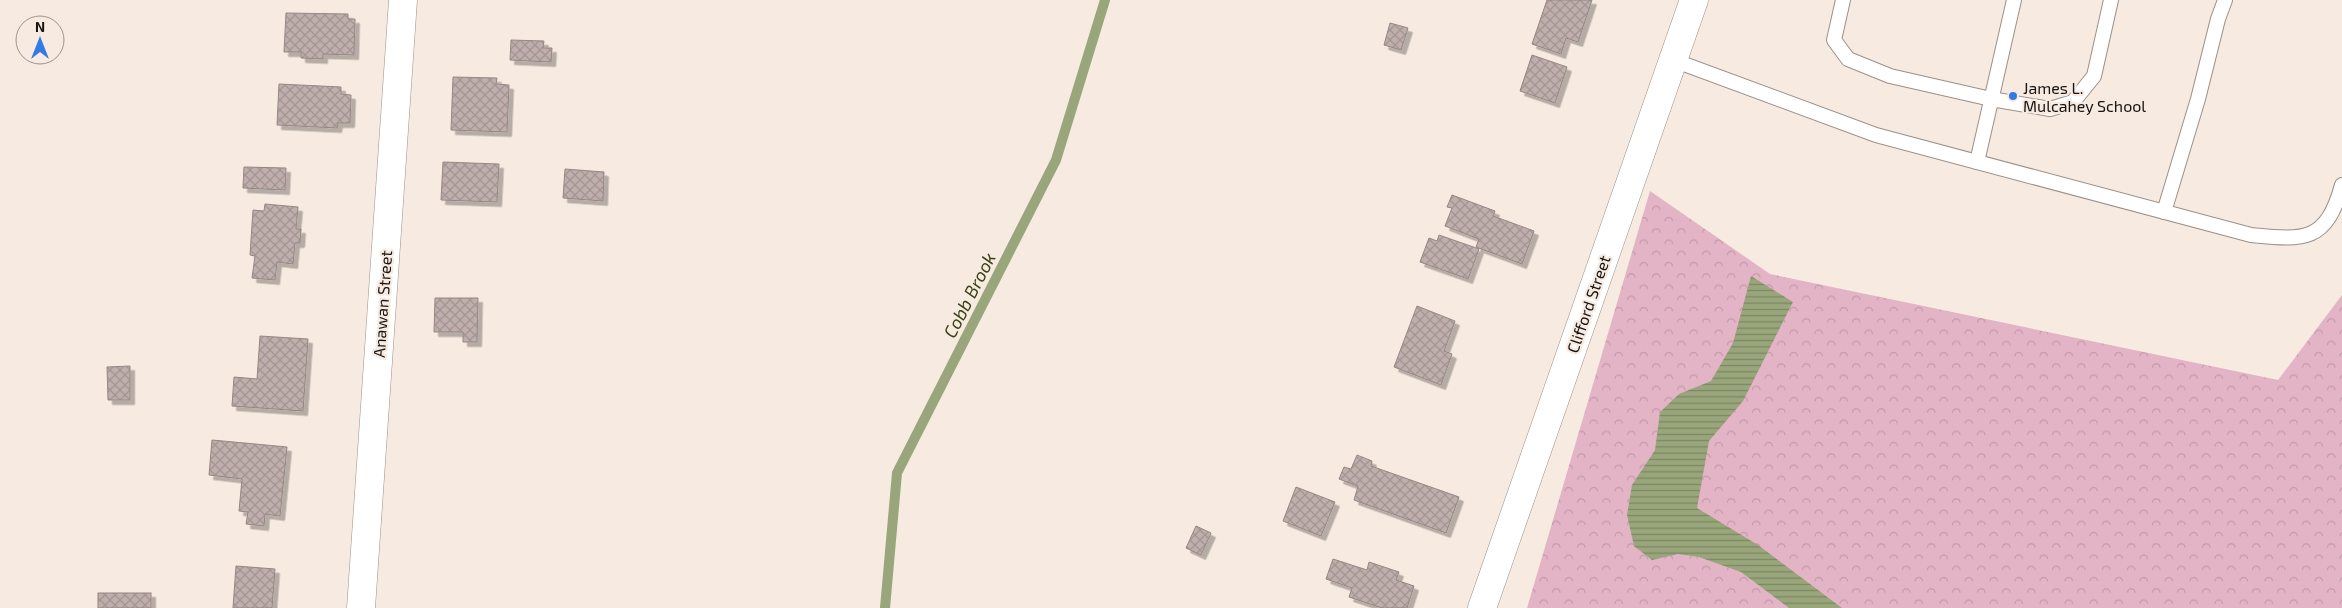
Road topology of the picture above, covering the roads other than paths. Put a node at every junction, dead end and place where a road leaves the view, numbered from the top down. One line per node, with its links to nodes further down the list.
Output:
1 (403, 0): 12 (street, Anawan Street)
2 (1694, 0): 7 (street, Clifford Street)
3 (1843, 0): 8 (lane)
4 (2014, 0): 8 (lane)
5 (2112, 0): 8 (lane)
6 (2225, 0): 11 (lane)
7 (1673, 60): 9 (lane); 13 (street, Clifford Street)
8 (1991, 99): 9 (lane)
9 (1977, 162): 11 (lane)
10 (2342, 185): 11 (lane)
11 (2164, 212)
12 (361, 608)
13 (1482, 608)

